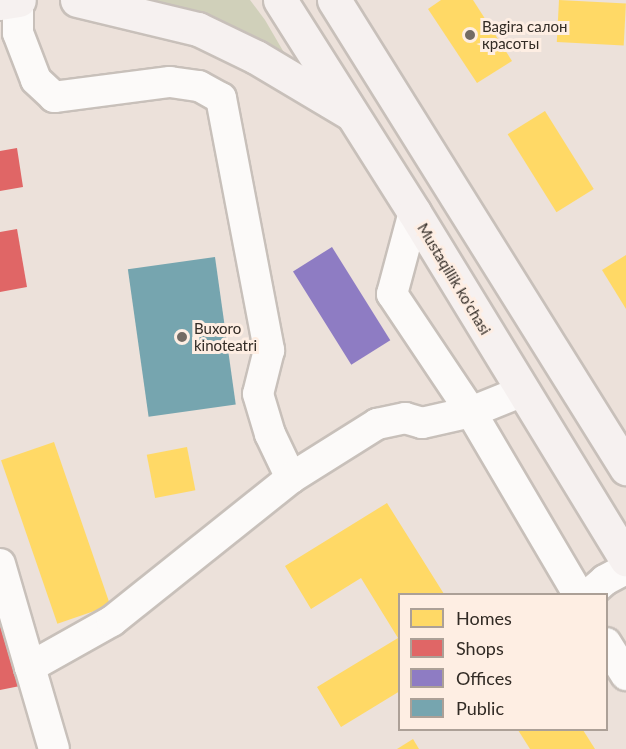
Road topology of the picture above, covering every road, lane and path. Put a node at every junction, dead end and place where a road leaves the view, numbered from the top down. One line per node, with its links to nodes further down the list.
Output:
1 (19, 0): 5 (main road); 11 (lane)
2 (77, 0): 6 (main road)
3 (280, 0): 6 (main road, Mustaqillik ko'chasi)
4 (334, 0): 10 (main road)
5 (0, 3)
6 (353, 114): 7 (main road, Mustaqillik ko'chasi)
7 (414, 212): 8 (main road, Mustaqillik ko'chasi); 9 (lane)
8 (523, 391): 9 (lane); 12 (main road, Mustaqillik ko'chasi)
9 (471, 412): 11 (lane); 15 (lane)
10 (626, 468)
11 (291, 478): 18 (lane)
12 (626, 559)
13 (0, 564): 18 (lane)
14 (626, 569): 16 (lane)
15 (577, 593)
16 (590, 593)
17 (608, 646): 19 (lane)
18 (30, 667): 20 (lane)
19 (626, 675)
20 (54, 749)

